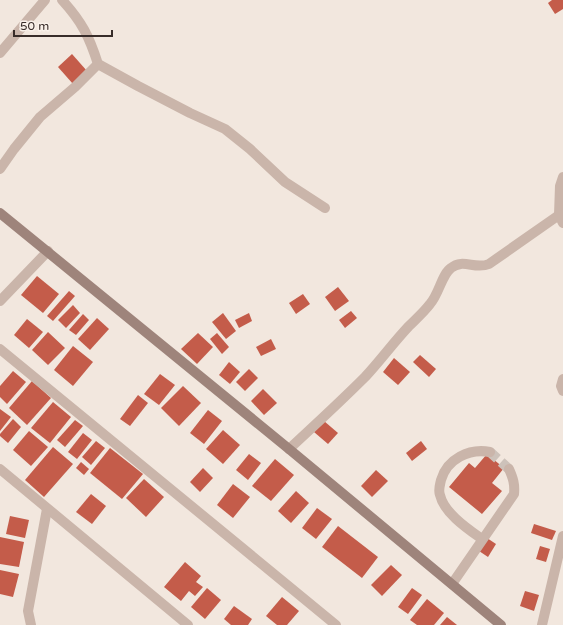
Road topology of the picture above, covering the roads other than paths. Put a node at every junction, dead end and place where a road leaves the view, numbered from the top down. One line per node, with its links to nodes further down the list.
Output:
1 (45, 0): 3 (street)
2 (62, 0): 4 (street)
3 (0, 53)
4 (98, 64): 5 (street); 7 (street)
5 (0, 169)
6 (563, 177): 9 (street)
7 (325, 208)
8 (0, 213): 10 (street)
9 (561, 219): 15 (street)
10 (48, 251): 11 (street); 15 (street)
11 (0, 301)
12 (0, 349): 25 (street)
13 (563, 379): 14 (street)
14 (563, 391)
15 (289, 448): 22 (street)
16 (490, 452): 21 (street)
17 (0, 469): 19 (street)
18 (509, 469): 21 (street)
19 (47, 509): 23 (street); 24 (street)
20 (563, 536): 27 (street)
21 (482, 539): 22 (street)
22 (452, 584): 26 (street)
23 (31, 625)
24 (188, 625)
25 (336, 625)
26 (501, 625)
27 (542, 625)

